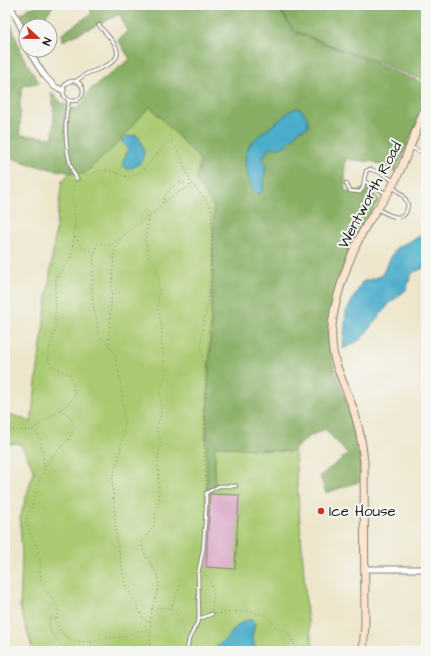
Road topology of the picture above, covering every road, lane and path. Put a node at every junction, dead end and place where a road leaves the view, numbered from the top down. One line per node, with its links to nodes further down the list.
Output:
1 (10, 5): 2 (street)
2 (18, 21)
3 (99, 26): 5 (lane)
4 (33, 58): 6 (street)
5 (76, 82): 6 (lane); 7 (lane)
6 (63, 90): 7 (lane)
7 (70, 101): 12 (lane)
8 (426, 105): 9 (main road, Wentworth Road)
9 (423, 120): 10 (main road, Wentworth Road)
10 (410, 147): 11 (lane); 16 (main road, Wentworth Road)
11 (426, 154)
12 (77, 179): 15 (path); 22 (path)
13 (364, 181): 14 (lane); 16 (lane); 18 (lane)
14 (346, 183)
15 (192, 184): 17 (path); 31 (path)
16 (393, 184): 18 (main road, Wentworth Road); 20 (lane)
17 (188, 186): 19 (path); 19 (path)
18 (387, 194): 20 (main road, Wentworth Road)
19 (162, 203): 21 (path)
20 (377, 209): 34 (main road, Wentworth Road)
21 (148, 216): 23 (path); 36 (path)
22 (74, 236): 24 (path); 26 (path)
23 (123, 236): 24 (path); 25 (path)
24 (94, 253): 25 (path)
25 (110, 346): 41 (path)
26 (60, 409): 27 (path); 29 (path)
27 (32, 430): 28 (path); 29 (path)
28 (5, 431)
29 (45, 468): 39 (path)
30 (236, 486): 31 (lane)
31 (206, 492): 32 (lane)
32 (199, 567): 38 (path); 40 (lane)
33 (426, 569): 34 (street)
34 (364, 570): 52 (main road, Wentworth Road)
35 (180, 585): 37 (path)
36 (152, 610): 37 (path); 41 (path)
37 (171, 610): 44 (path)
38 (212, 614): 40 (lane); 51 (path)
39 (57, 619): 43 (path); 46 (path)
40 (199, 619): 44 (lane)
41 (151, 624): 42 (path)
42 (151, 630): 43 (path); 45 (path)
43 (90, 642): 47 (path)
44 (188, 645): 50 (lane)
45 (150, 647): 48 (path); 49 (path)
46 (66, 651)
47 (97, 651)
48 (144, 651)
49 (150, 651)
50 (187, 651)
51 (298, 651)
52 (363, 651)

